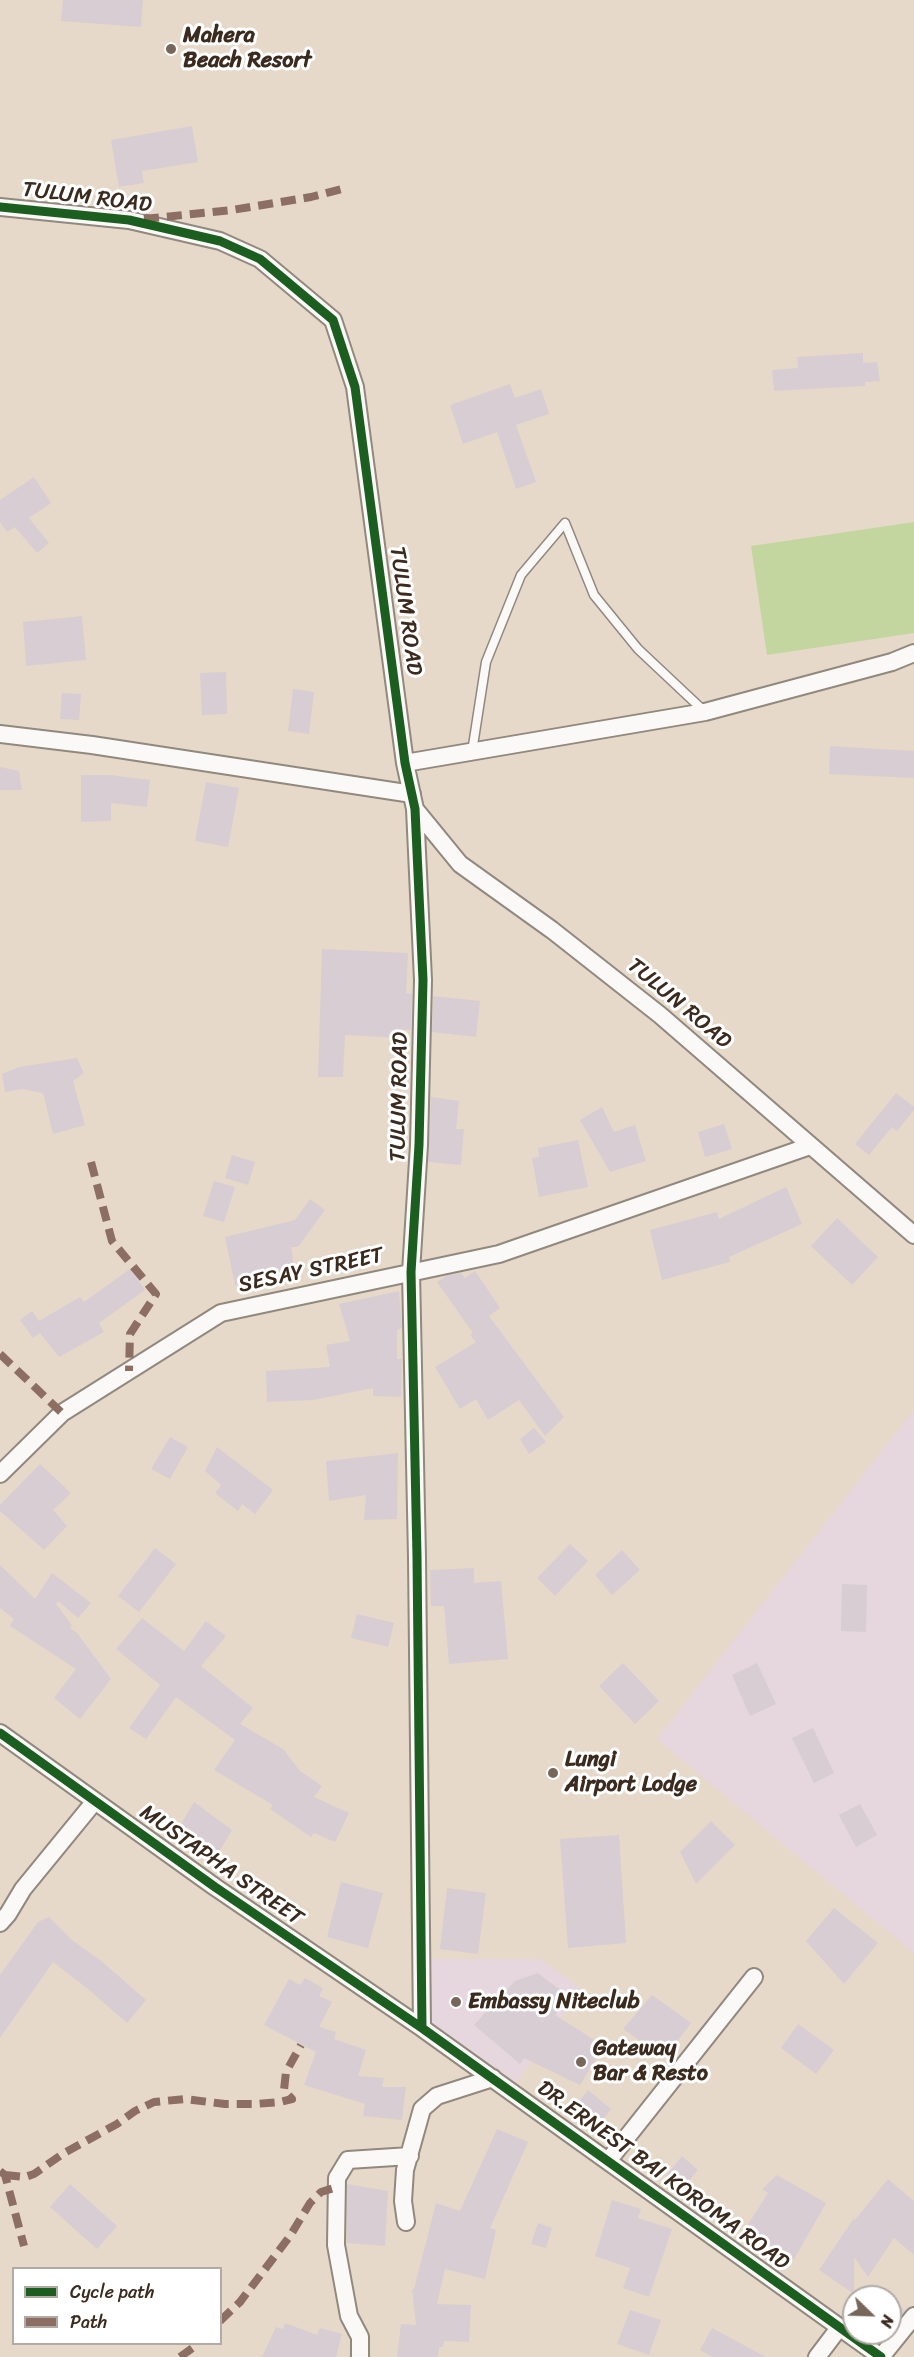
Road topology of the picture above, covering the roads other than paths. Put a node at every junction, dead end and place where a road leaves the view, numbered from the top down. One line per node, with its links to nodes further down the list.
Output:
1 (0, 207): 6 (street, TULUM ROAD)
2 (914, 653): 3 (street)
3 (705, 712): 5 (street); 5 (lane)
4 (0, 734): 7 (street)
5 (472, 752): 6 (street)
6 (405, 763): 7 (street, TULUM ROAD)
7 (413, 801): 8 (street, TULUN ROAD); 10 (street, TULUM ROAD)
8 (810, 1146): 9 (street, TULUN ROAD); 10 (street, SESAY STREET)
9 (914, 1235)
10 (411, 1272): 11 (street, SESAY STREET); 16 (street, TULUM ROAD)
11 (0, 1474)
12 (0, 1733): 13 (street, MUSTAPHA STREET)
13 (94, 1801): 14 (street); 16 (street, MUSTAPHA STREET)
14 (0, 1923)
15 (754, 1977): 19 (street)
16 (422, 2028): 17 (street, DR.ERNEST BAI KOROMA ROAD)
17 (493, 2078): 18 (street); 19 (street, DR.ERNEST BAI KOROMA ROAD)
18 (410, 2156): 20 (street); 23 (street)
19 (608, 2161): 22 (street, DR.ERNEST BAI KOROMA ROAD)
20 (406, 2222)
21 (914, 2316): 25 (street)
22 (839, 2328): 24 (street); 25 (street, DR.ERNEST BAI KOROMA ROAD)
23 (360, 2357)
24 (817, 2357)
25 (881, 2357)

